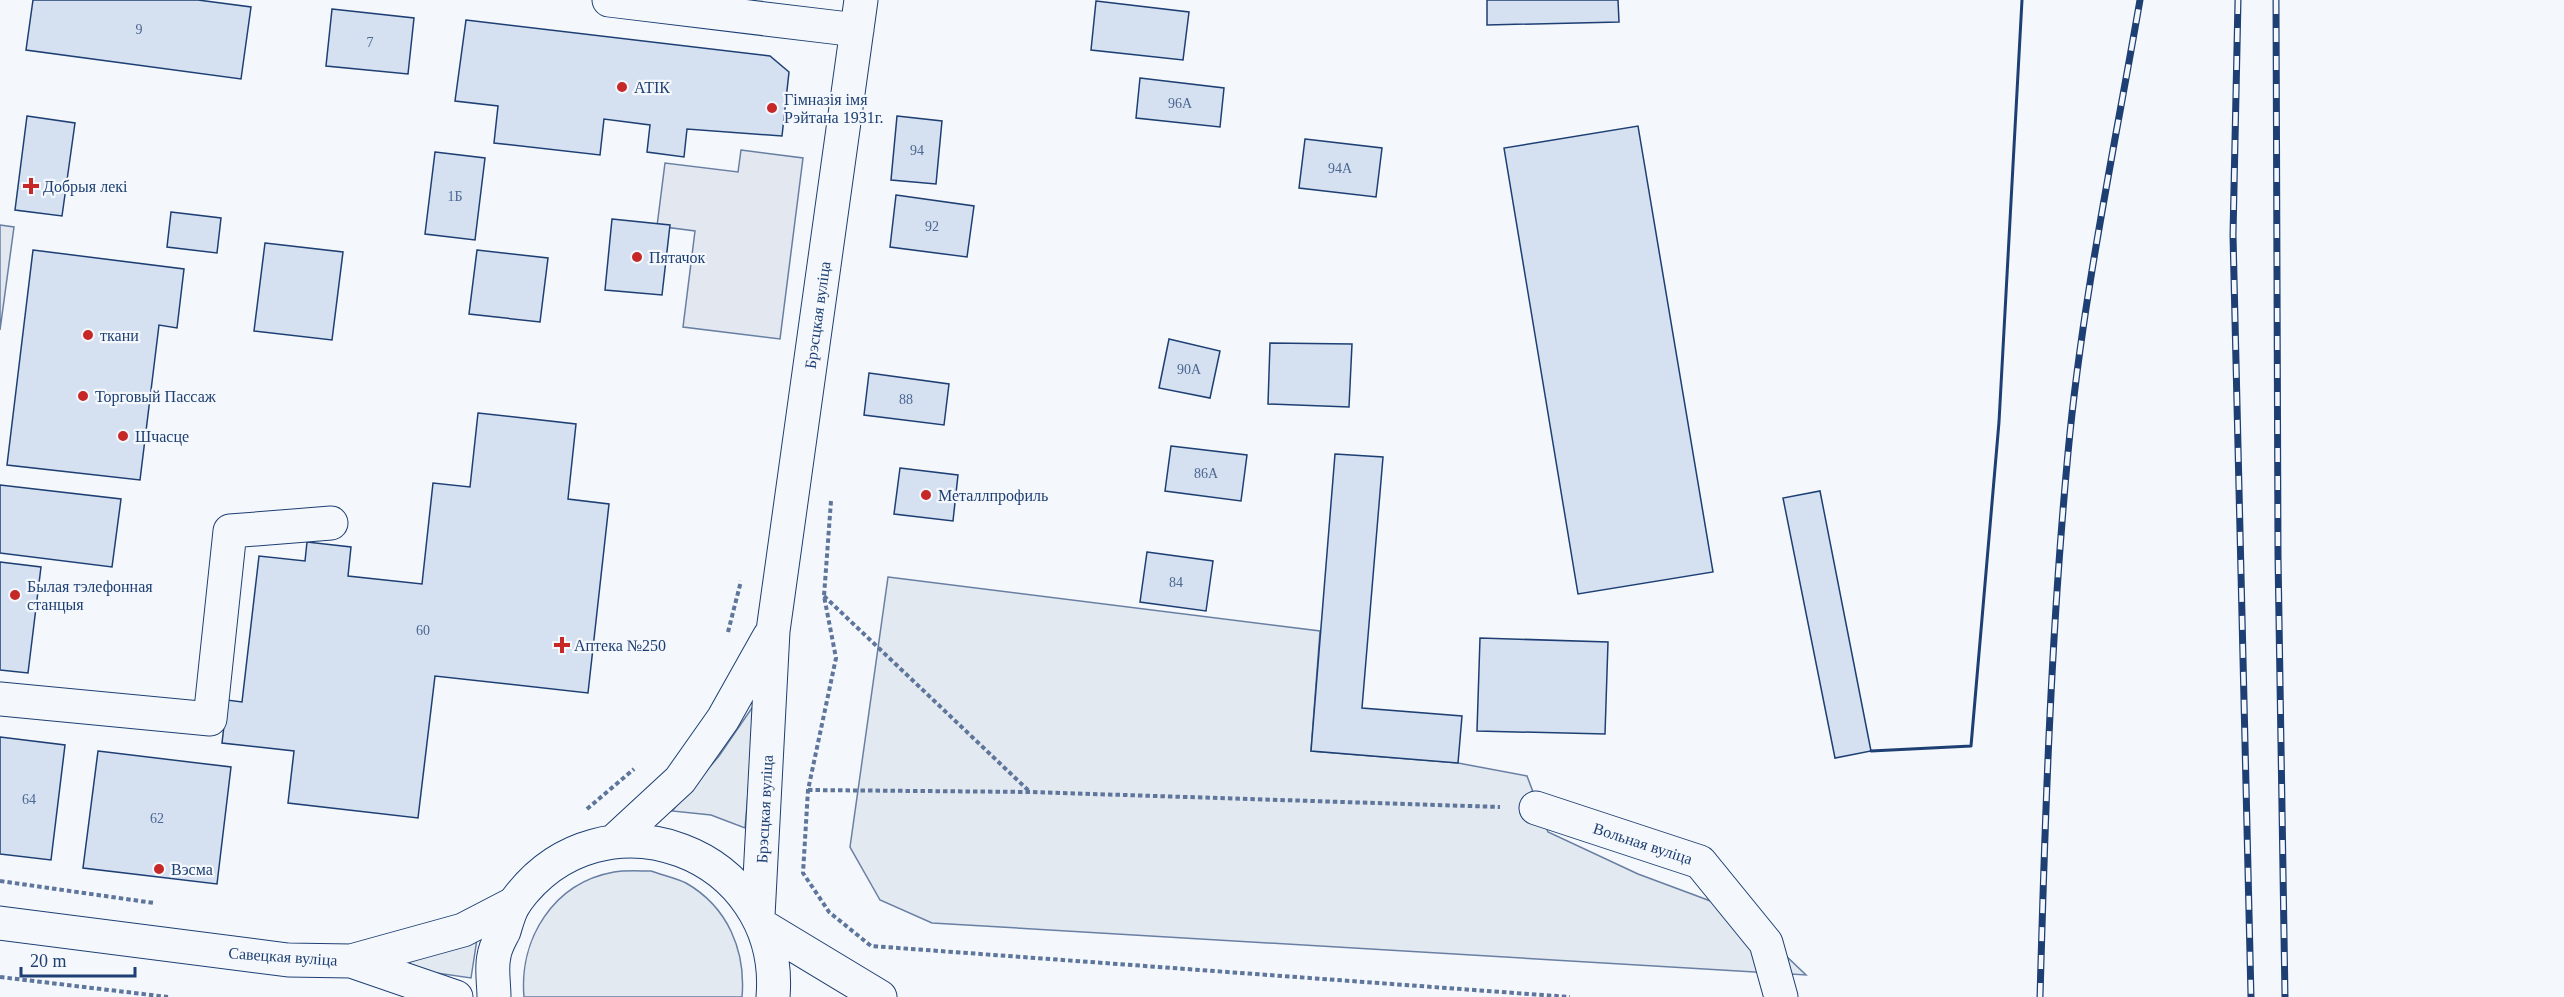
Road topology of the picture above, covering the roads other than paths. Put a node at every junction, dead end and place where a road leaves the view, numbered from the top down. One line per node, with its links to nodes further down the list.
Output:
1 (609, 0): 2 (main road)
2 (859, 15): 4 (main road, Брэсцкая вуліца)
3 (331, 524): 5 (main road)
4 (773, 631): 7 (main road, Брэсцкая вуліца); 9 (main road, Брэсцкая вуліца)
5 (0, 699)
6 (1536, 808): 16 (main road, Вольная вуліца)
7 (614, 841): 8 (main road); 9 (main road)
8 (515, 903): 11 (main road, Савецкая вуліца); 13 (main road)
9 (761, 921): 14 (main road); 15 (main road)
10 (0, 923): 11 (main road, Савецкая вуліца)
11 (351, 961): 12 (main road, Савецкая вуліца)
12 (456, 997)
13 (494, 997)
14 (773, 997)
15 (880, 997)
16 (1781, 997)

